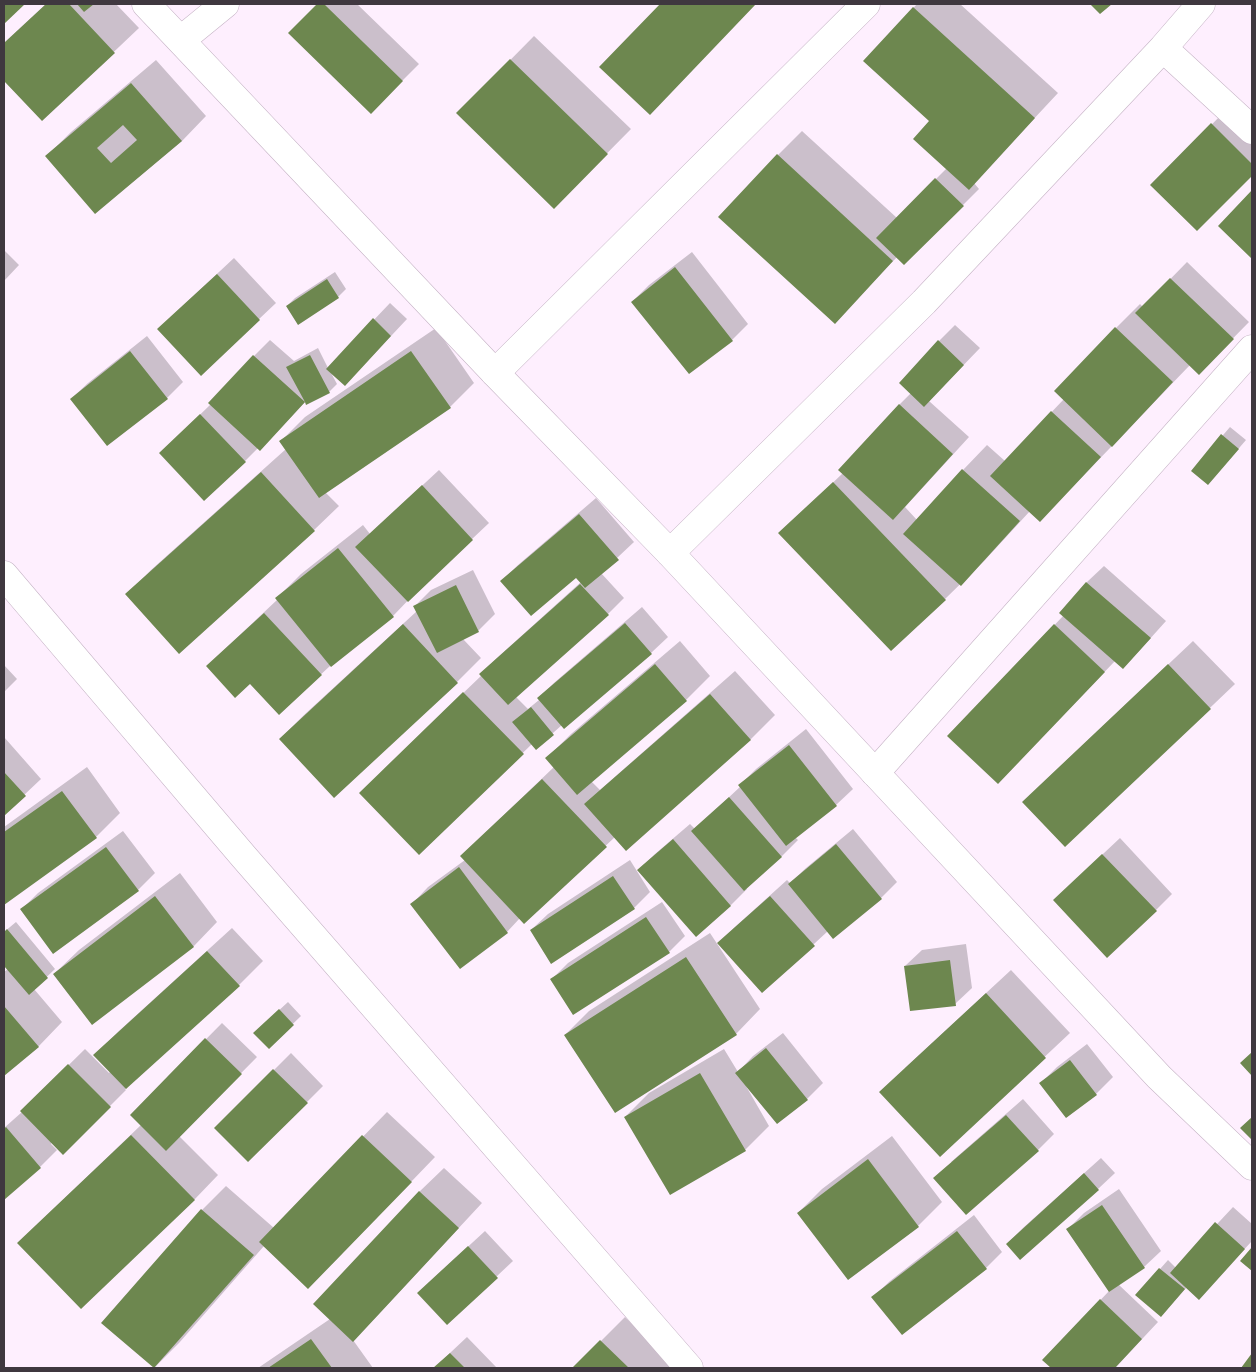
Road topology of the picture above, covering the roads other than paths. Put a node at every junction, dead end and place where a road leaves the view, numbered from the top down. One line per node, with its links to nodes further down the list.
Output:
1 (146, 4): 5 (street)
2 (225, 4): 5 (street)
3 (866, 4): 9 (street)
4 (1201, 4): 6 (street)
5 (181, 40): 9 (street)
6 (1163, 48): 7 (street); 10 (street)
7 (1252, 130)
8 (1252, 350): 12 (street)
9 (495, 373): 10 (street)
10 (670, 553): 12 (street)
11 (4, 575): 14 (street)
12 (875, 773): 13 (street)
13 (1252, 1166)
14 (689, 1368)

